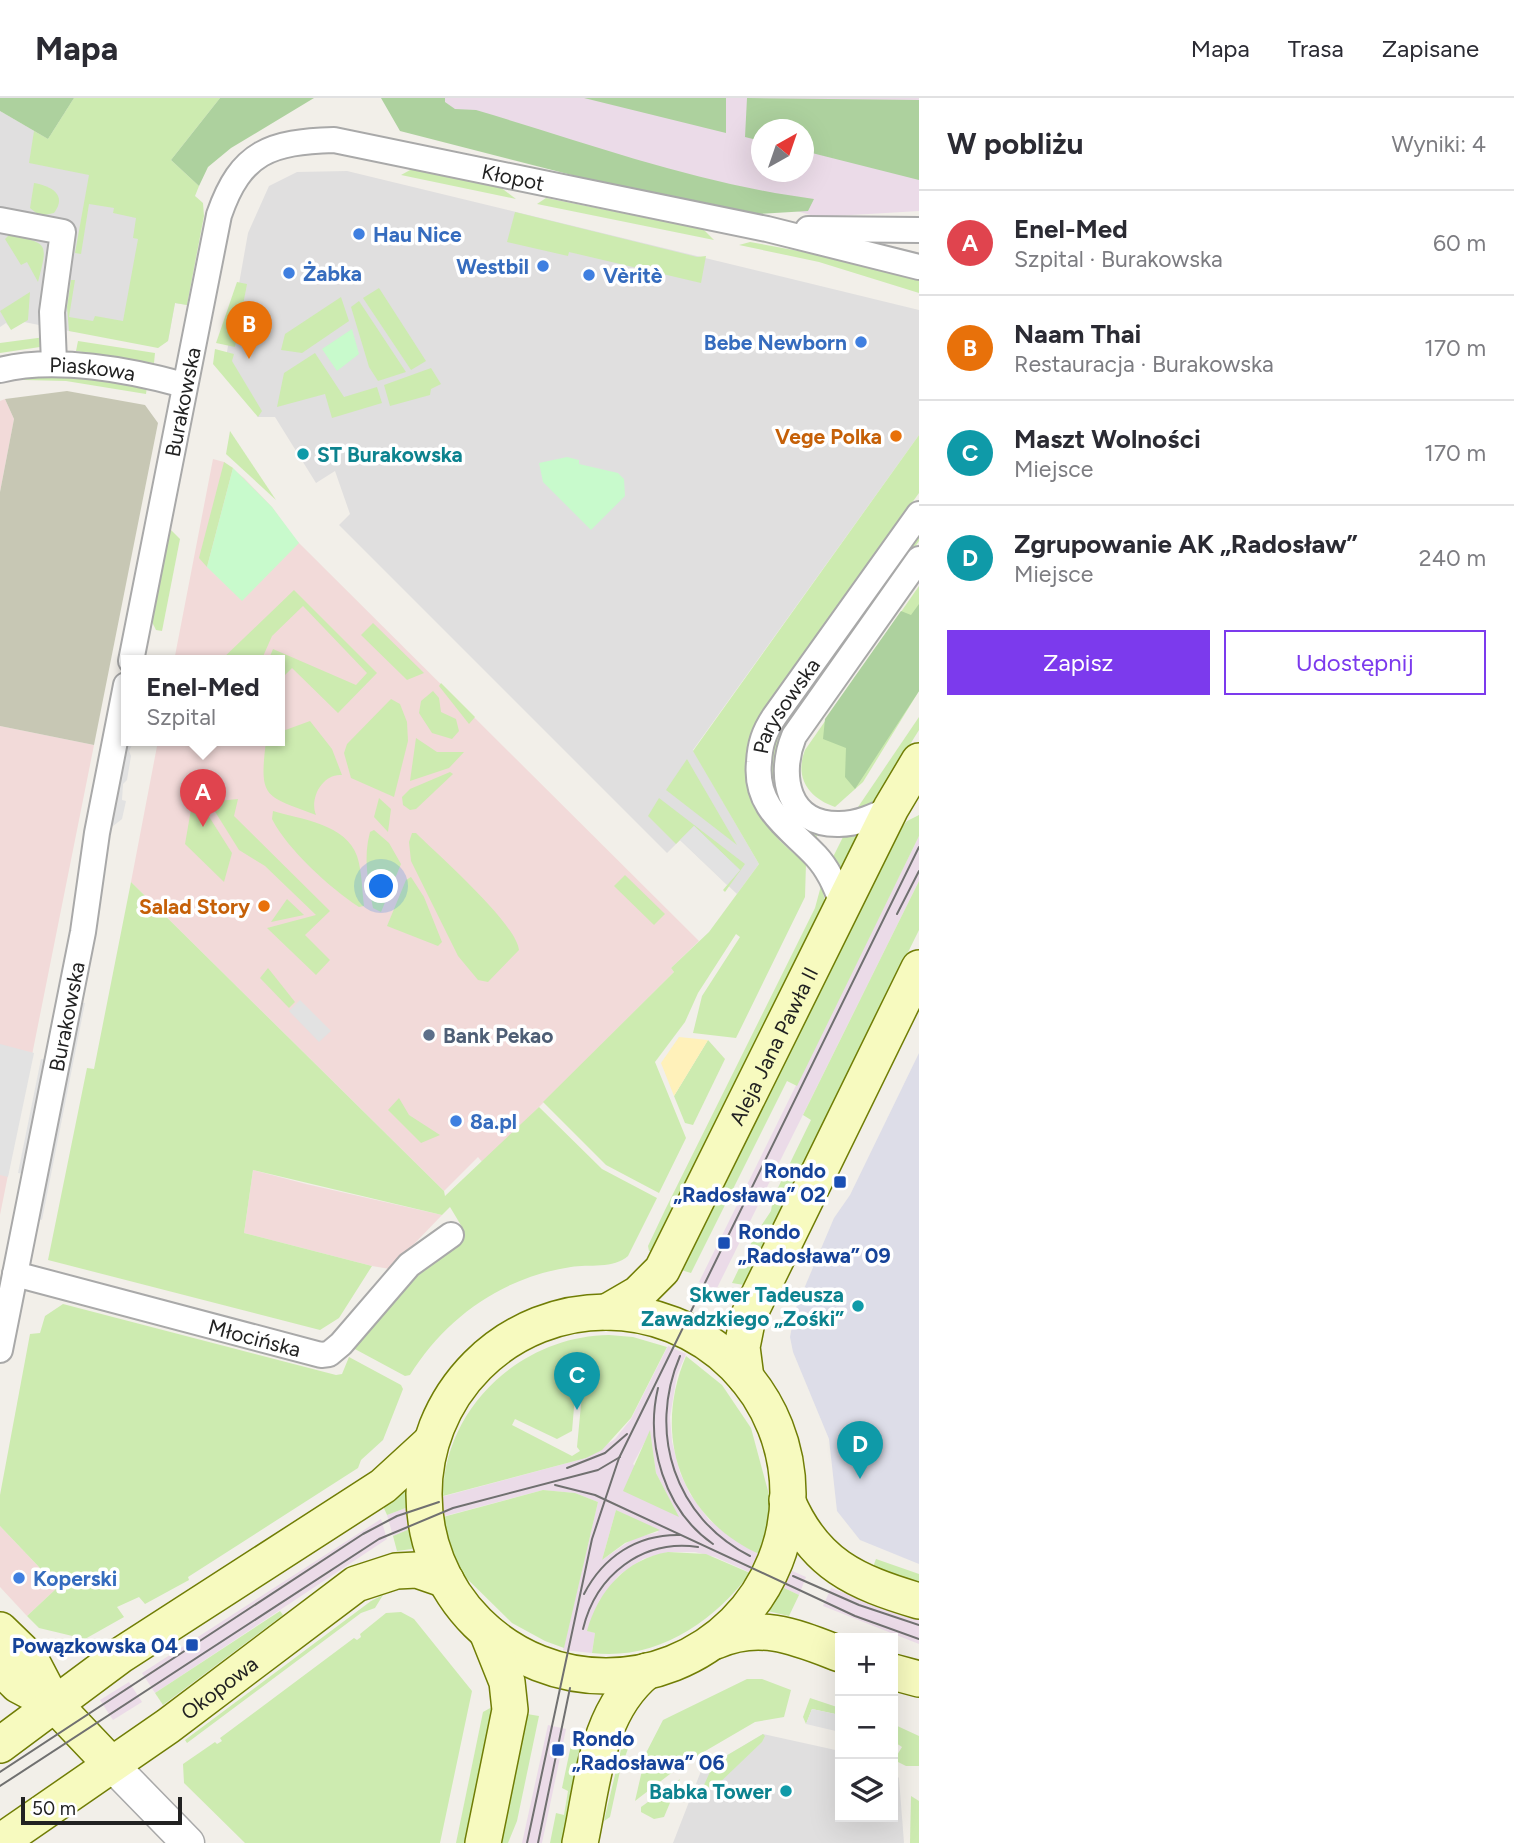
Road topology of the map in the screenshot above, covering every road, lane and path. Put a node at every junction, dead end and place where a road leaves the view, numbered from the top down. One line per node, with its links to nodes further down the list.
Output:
1 (259, 155): 3 (street, Kłopot); 8 (street, Burakowska)
2 (0, 220): 6 (street)
3 (767, 229): 4 (street, Kłopot); 5 (street, Kłopot)
4 (919, 230)
5 (919, 267)
6 (54, 363): 7 (street, Piaskowa); 8 (street, Piaskowa)
7 (0, 370)
8 (184, 385): 11 (street, Burakowska)
9 (919, 514): 15 (street, Parysowska)
10 (919, 559): 14 (street, Parysowska)
11 (132, 655)
12 (121, 711): 18 (street, Burakowska)
13 (919, 761): 14 (main road, Aleja Jana Pawła II)
14 (891, 808): 15 (main road, Aleja Jana Pawła II)
15 (842, 904): 19 (main road, Aleja Jana Pawła II)
16 (919, 968): 21 (main road)
17 (451, 1235): 18 (street, Młocińska)
18 (15, 1275): 20 (street, Burakowska)
19 (607, 1312): 21 (main road); 22 (main road)
20 (0, 1350)
21 (746, 1378): 23 (main road)
22 (430, 1442): 24 (main road); 34 (main road)
23 (787, 1500): 25 (main road); 28 (main road)
24 (446, 1580): 27 (main road); 36 (main road, Okopowa)
25 (919, 1601)
26 (0, 1630): 34 (main road)
27 (487, 1632): 31 (main road); 39 (main road)
28 (716, 1641): 29 (main road); 31 (main road)
29 (835, 1652)
30 (0, 1667): 34 (main road)
31 (647, 1671): 40 (main road)
32 (898, 1673): 33 (main road)
33 (919, 1679)
34 (54, 1704): 35 (main road); 36 (main road)
35 (0, 1745)
36 (111, 1764): 37 (main road, Okopowa); 38 (street)
37 (0, 1842)
38 (188, 1843)
39 (483, 1843)
40 (580, 1843)

